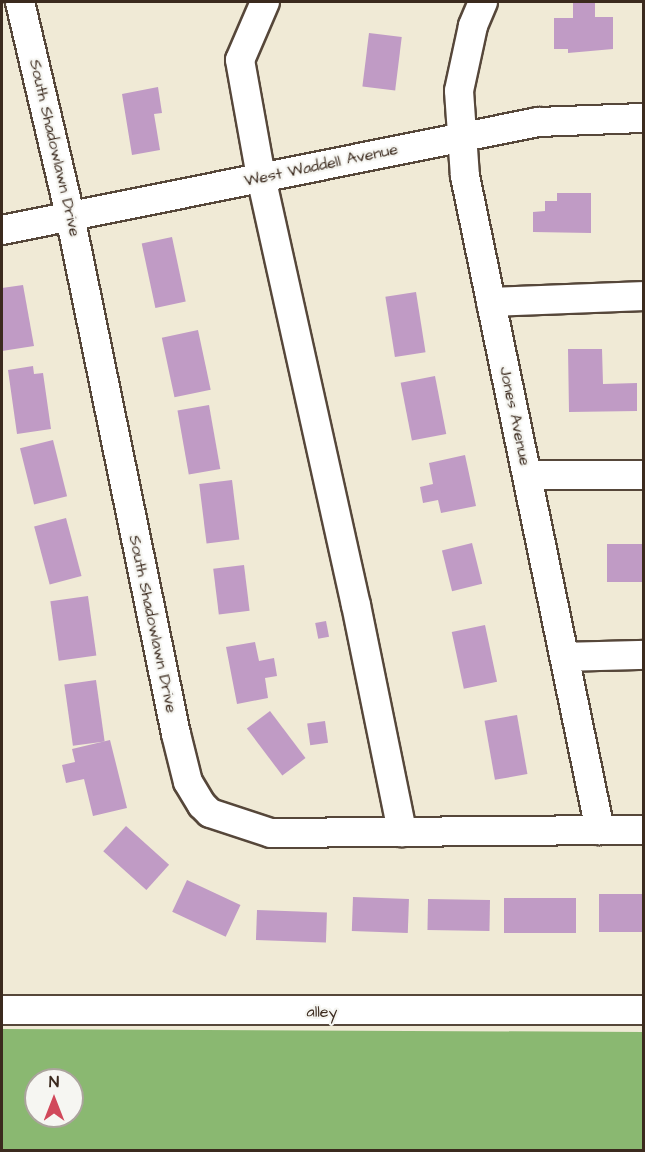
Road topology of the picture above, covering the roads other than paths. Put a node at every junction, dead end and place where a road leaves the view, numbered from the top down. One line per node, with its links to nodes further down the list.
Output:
1 (20, 2): 7 (street, South Shadowlawn Drive)
2 (265, 2): 6 (street)
3 (483, 2): 5 (street, Jones Avenue)
4 (644, 118): 5 (street, West Waddell Avenue)
5 (460, 136): 6 (street, West Waddell Avenue); 10 (street, Jones Avenue)
6 (261, 177): 7 (street, West Waddell Avenue); 17 (street)
7 (70, 216): 8 (street, West Waddell Avenue); 17 (street, South Shadowlawn Drive)
8 (2, 230)
9 (644, 296): 10 (street)
10 (491, 302): 11 (street, Jones Avenue)
11 (528, 475): 12 (street); 14 (street, Jones Avenue)
12 (644, 475)
13 (644, 655): 14 (street)
14 (566, 657): 15 (street, Jones Avenue)
15 (600, 830): 16 (street, South Shadowlawn Drive); 17 (street, South Shadowlawn Drive)
16 (644, 830)
17 (402, 832)
18 (2, 1010): 19 (street, alley)
19 (644, 1010)

